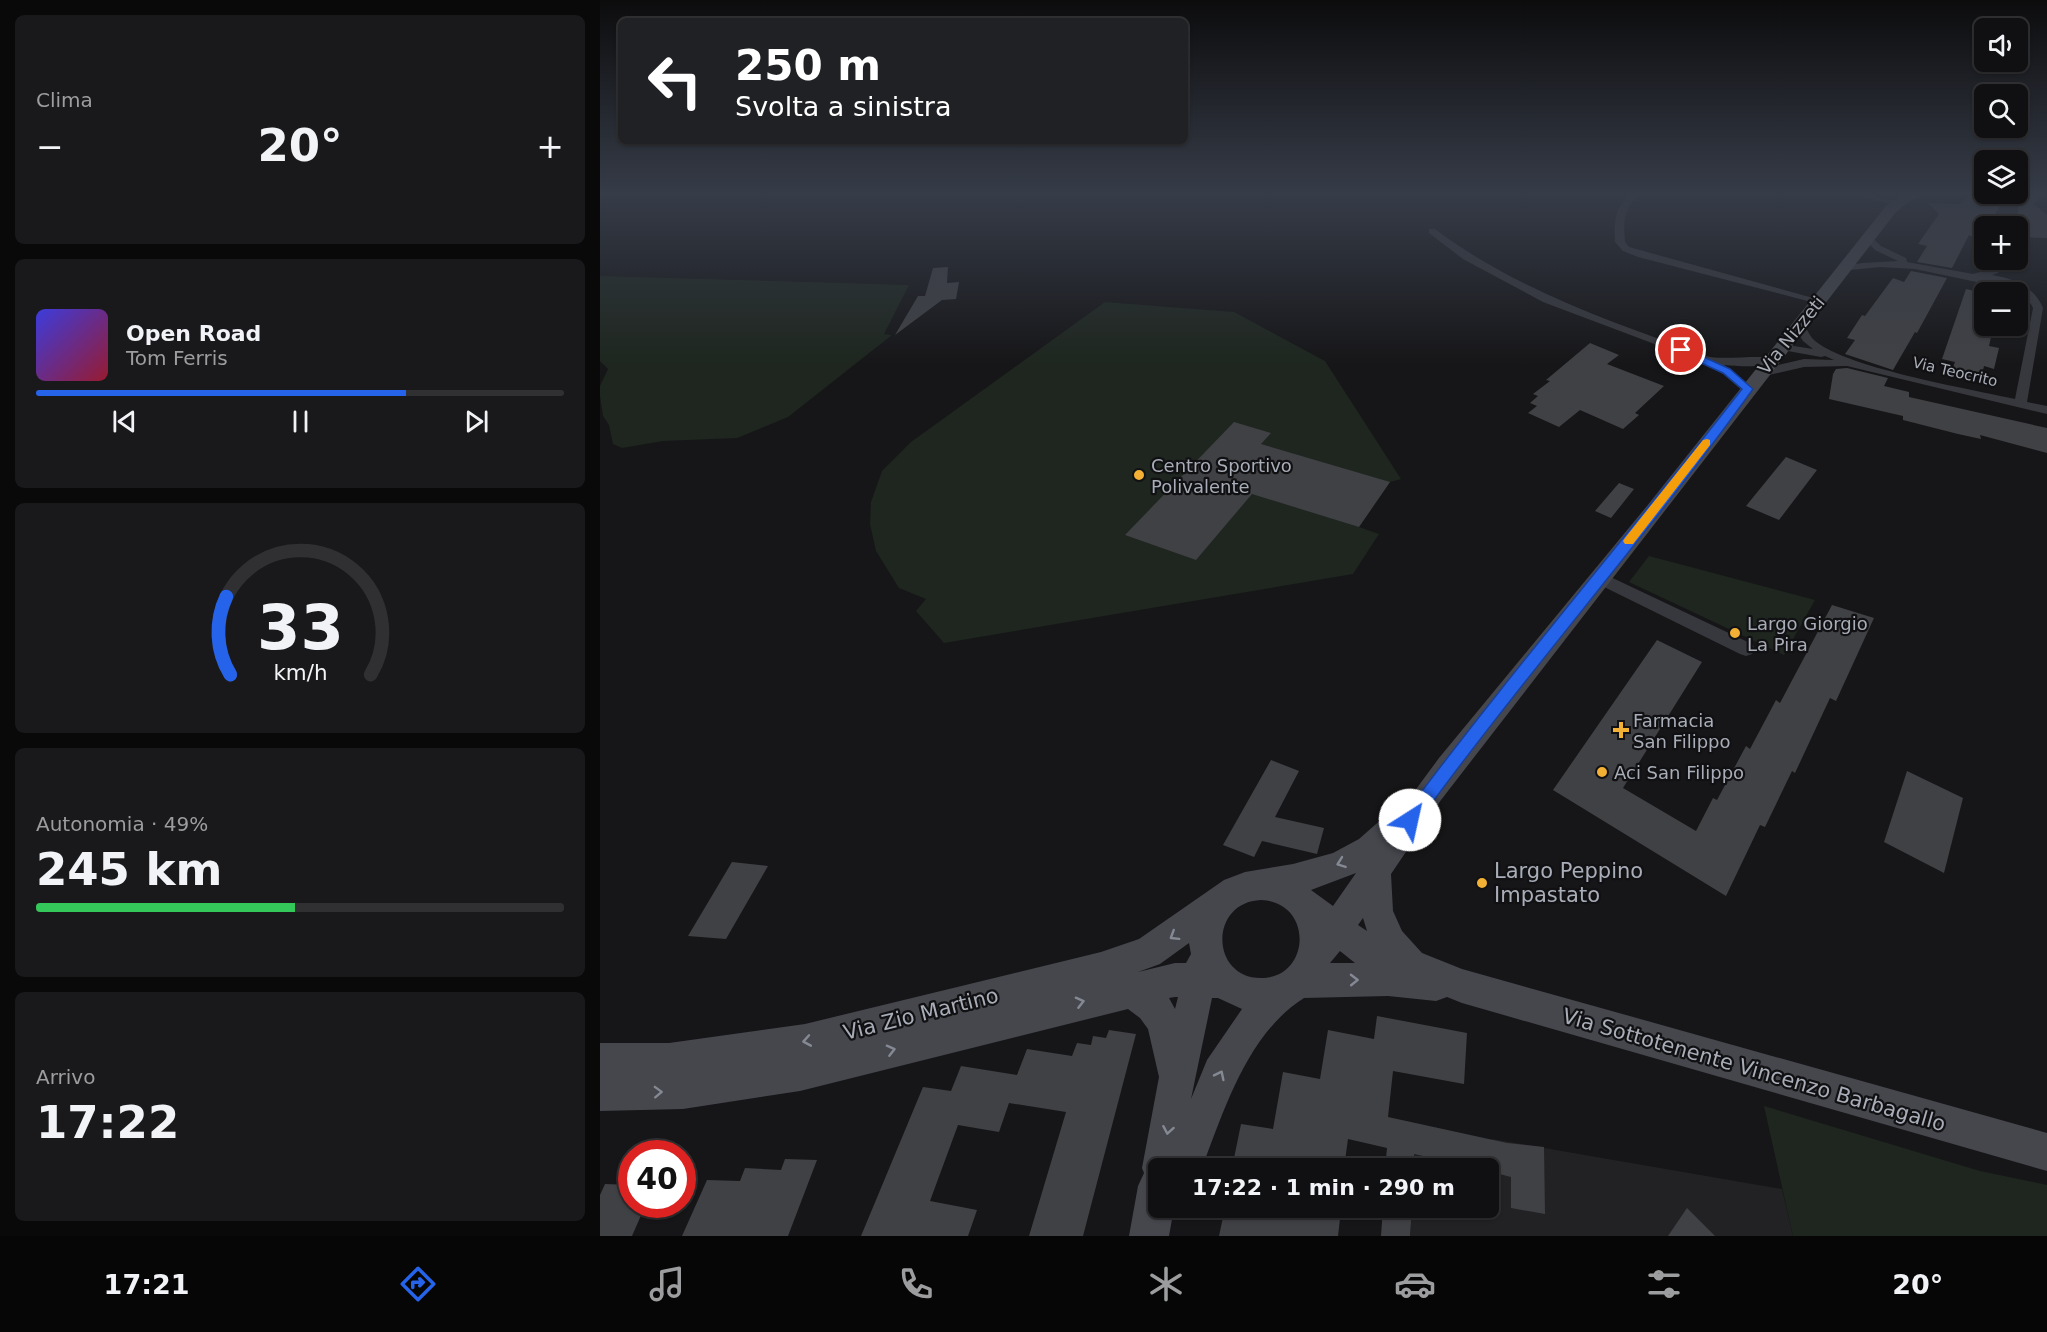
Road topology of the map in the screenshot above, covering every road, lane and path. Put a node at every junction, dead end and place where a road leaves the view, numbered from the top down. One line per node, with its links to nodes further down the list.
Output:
1 (1456, 250): 15 (street)
2 (1628, 250): 11 (street)
3 (1860, 250): 7 (street, Via Nizzeti)
4 (1865, 250): 6 (street)
5 (1881, 250): 6 (street)
6 (1903, 262): 7 (street); 9 (street)
7 (1844, 269): 11 (street, Via Nizzeti)
8 (1993, 270): 9 (street)
9 (1987, 277): 10 (street); 14 (street)
10 (1995, 282)
11 (1819, 301): 13 (street, Via Nizzeti)
12 (2028, 313): 14 (street)
13 (1799, 324): 16 (street); 17 (street, Via Nizzeti)
14 (2035, 324): 18 (street)
15 (1701, 358): 17 (street); 17 (street)
16 (1831, 360): 17 (street); 17 (street); 18 (street, Via Teocrito)
17 (1765, 367): 20 (street, Via Nizzeti)
18 (2020, 404): 19 (street, Via Teocrito)
19 (2047, 410)
20 (1600, 578): 21 (street); 22 (street, Via Nizzeti)
21 (1746, 649)
22 (1421, 804): 23 (street); 24 (street, one-way to 24)
23 (1376, 870): 27 (street); 28 (street)
24 (1260, 885): 25 (street); 26 (street)
25 (1222, 902): 29 (street); 33 (street, Via Zio Martino, one-way to 33)
26 (1303, 903): 27 (street); 30 (street)
27 (1337, 930): 28 (street); 30 (street)
28 (1414, 966): 31 (street)
29 (1208, 970): 30 (street); 32 (street, Via Zio Martino); 34 (street)
30 (1296, 978): 31 (street, one-way to 31); 38 (street, one-way to 30)
31 (1462, 986): 36 (street, Via Sottotenente Vincenzo Barbagallo)
32 (1128, 991): 34 (street); 35 (street, Via Zio Martino, one-way to 32)
33 (600, 1061)
34 (1176, 1081): 37 (street, one-way to 37)
35 (600, 1094)
36 (2047, 1152)
37 (1163, 1158)
38 (1187, 1158)
39 (1152, 1218): 41 (street)
40 (1167, 1218): 42 (street)
41 (1149, 1236)
42 (1161, 1236)

